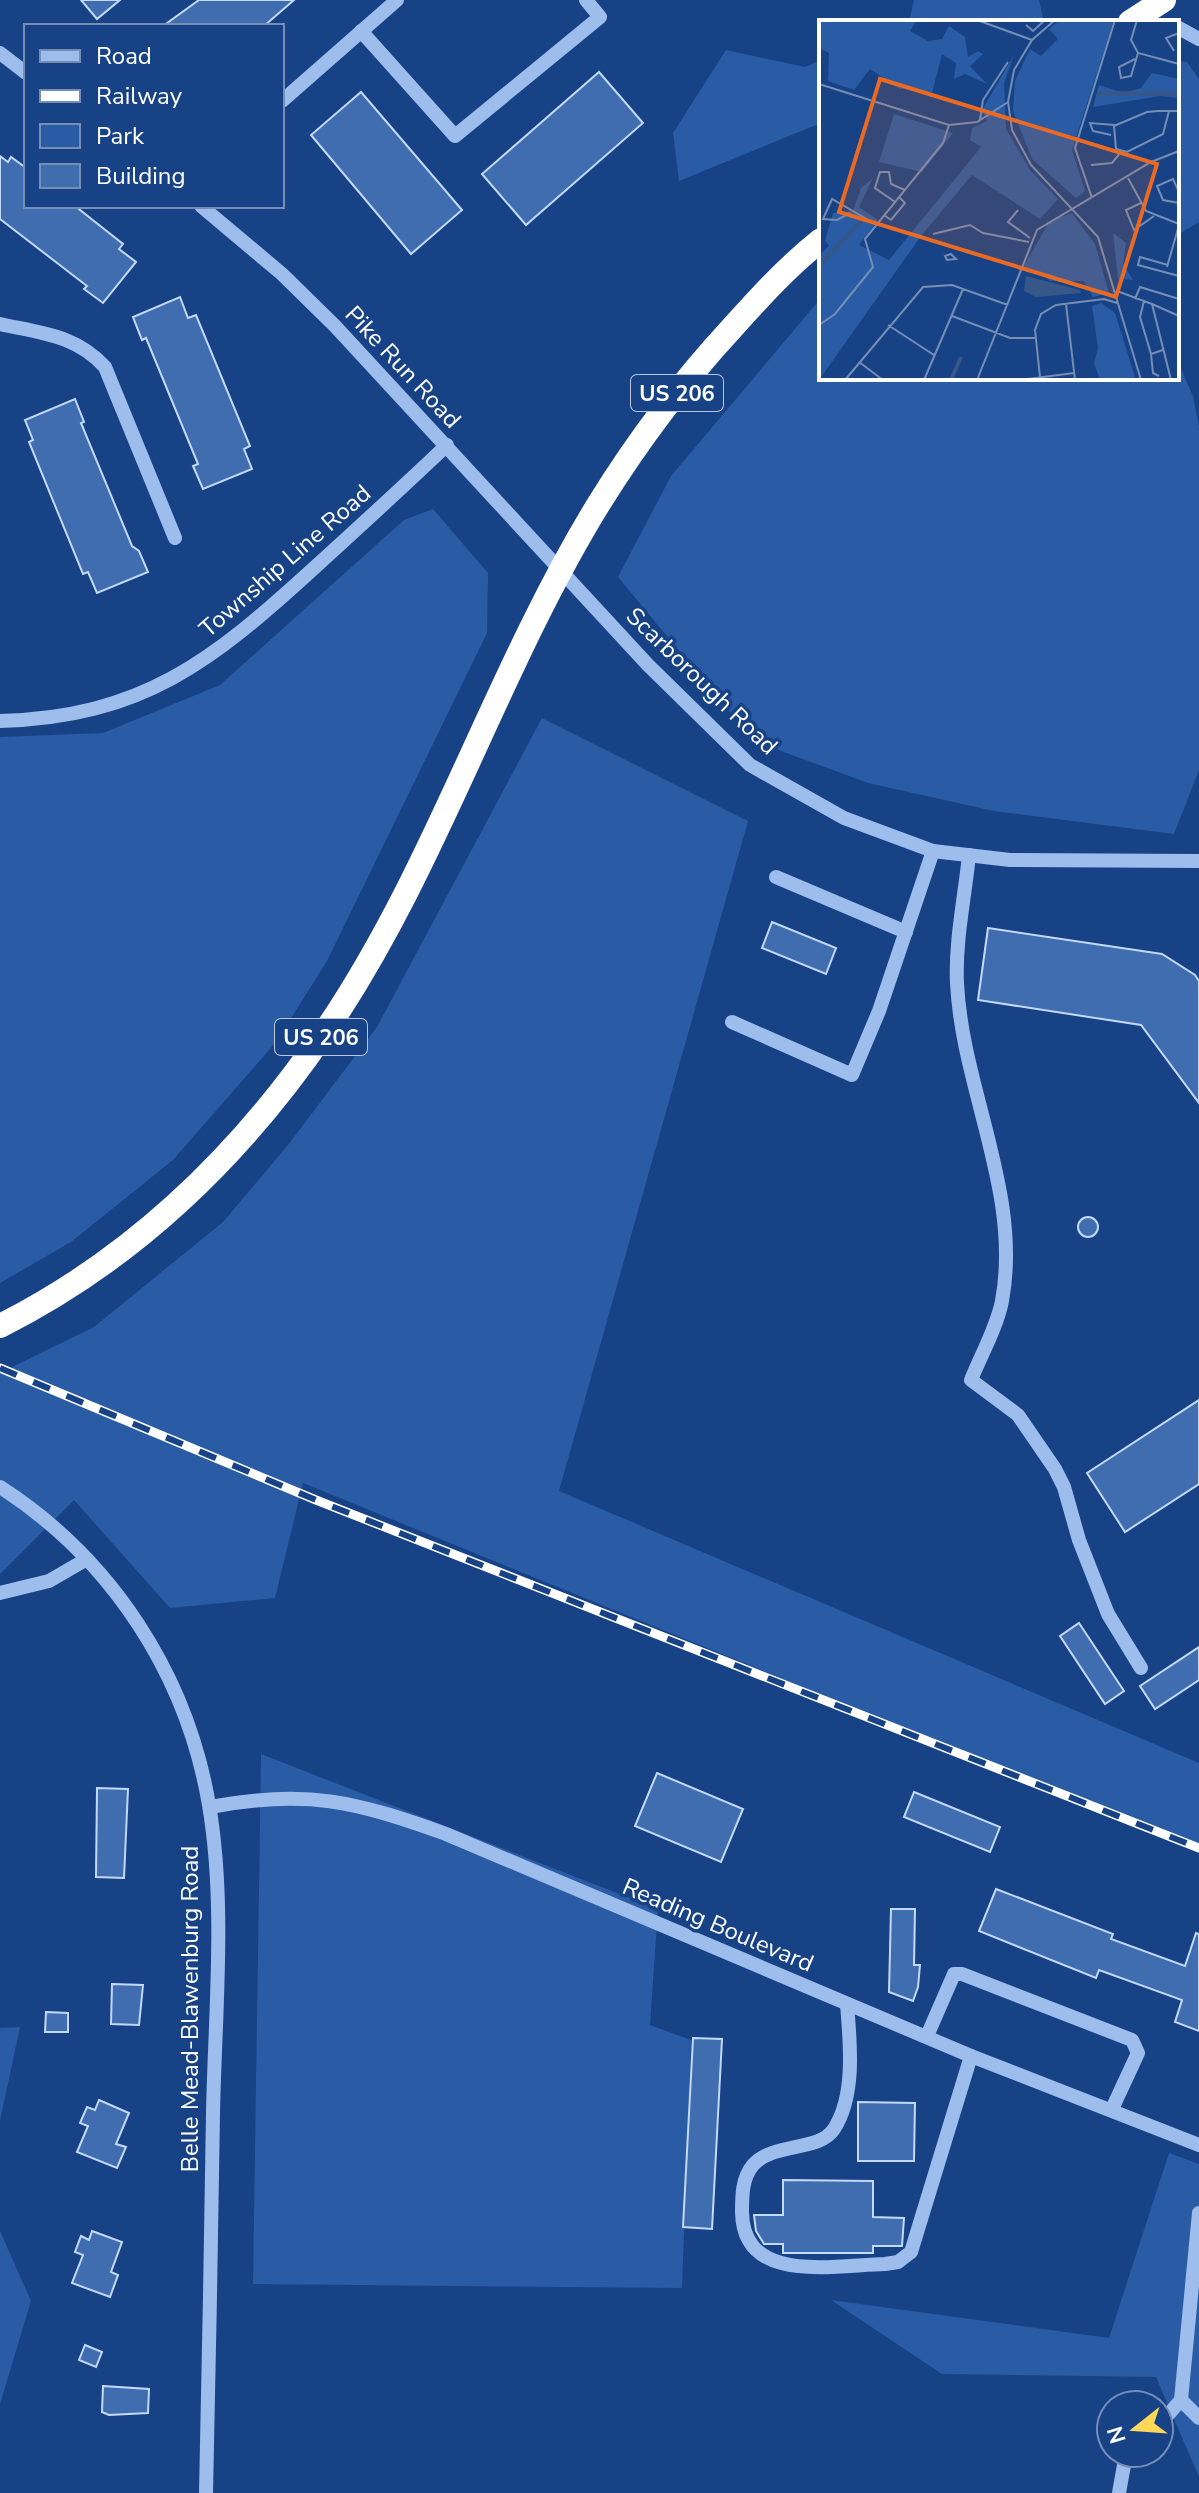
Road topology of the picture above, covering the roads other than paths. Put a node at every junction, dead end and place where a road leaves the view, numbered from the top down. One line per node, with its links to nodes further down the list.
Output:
1 (397, 0): 6 (street)
2 (586, 0): 6 (street)
3 (1156, 3): 4 (highway)
4 (1133, 20)
5 (1179, 28): 7 (street)
6 (361, 31): 10 (street)
7 (1199, 39)
8 (0, 54): 9 (street)
9 (24, 72)
10 (284, 99)
11 (203, 208): 14 (street, Pike Run Road)
12 (819, 242): 16 (highway, US 206)
13 (0, 324): 15 (street)
14 (447, 445): 16 (street, Pike Run Road); 17 (street, Township Line Road)
15 (175, 538)
16 (563, 569): 18 (street, Scarborough Road); 24 (highway, US 206)
17 (0, 721)
18 (933, 851): 19 (street, Scarborough Road); 22 (street)
19 (969, 855): 20 (street, Scarborough Road); 28 (street)
20 (1199, 861)
21 (776, 877): 22 (street)
22 (906, 932): 23 (street)
23 (732, 1022)
24 (0, 1326)
25 (0, 1487): 26 (street, Belle Mead-Blawenburg Road)
26 (87, 1559): 27 (street); 29 (street, Belle Mead-Blawenburg Road)
27 (0, 1593)
28 (1141, 1668)
29 (210, 1807): 30 (street, Reading Boulevard); 40 (street, Belle Mead-Blawenburg Road)
30 (847, 2004): 31 (street, Reading Boulevard); 32 (street)
31 (927, 2036): 32 (street, Reading Boulevard); 33 (street)
32 (971, 2056): 33 (street, Reading Boulevard)
33 (1112, 2109): 34 (street, Reading Boulevard)
34 (1199, 2145)
35 (1199, 2213): 36 (street)
36 (1181, 2400): 37 (street); 38 (street)
37 (1175, 2407)
38 (1199, 2418)
39 (1123, 2469): 41 (street)
40 (206, 2493)
41 (1119, 2493)

